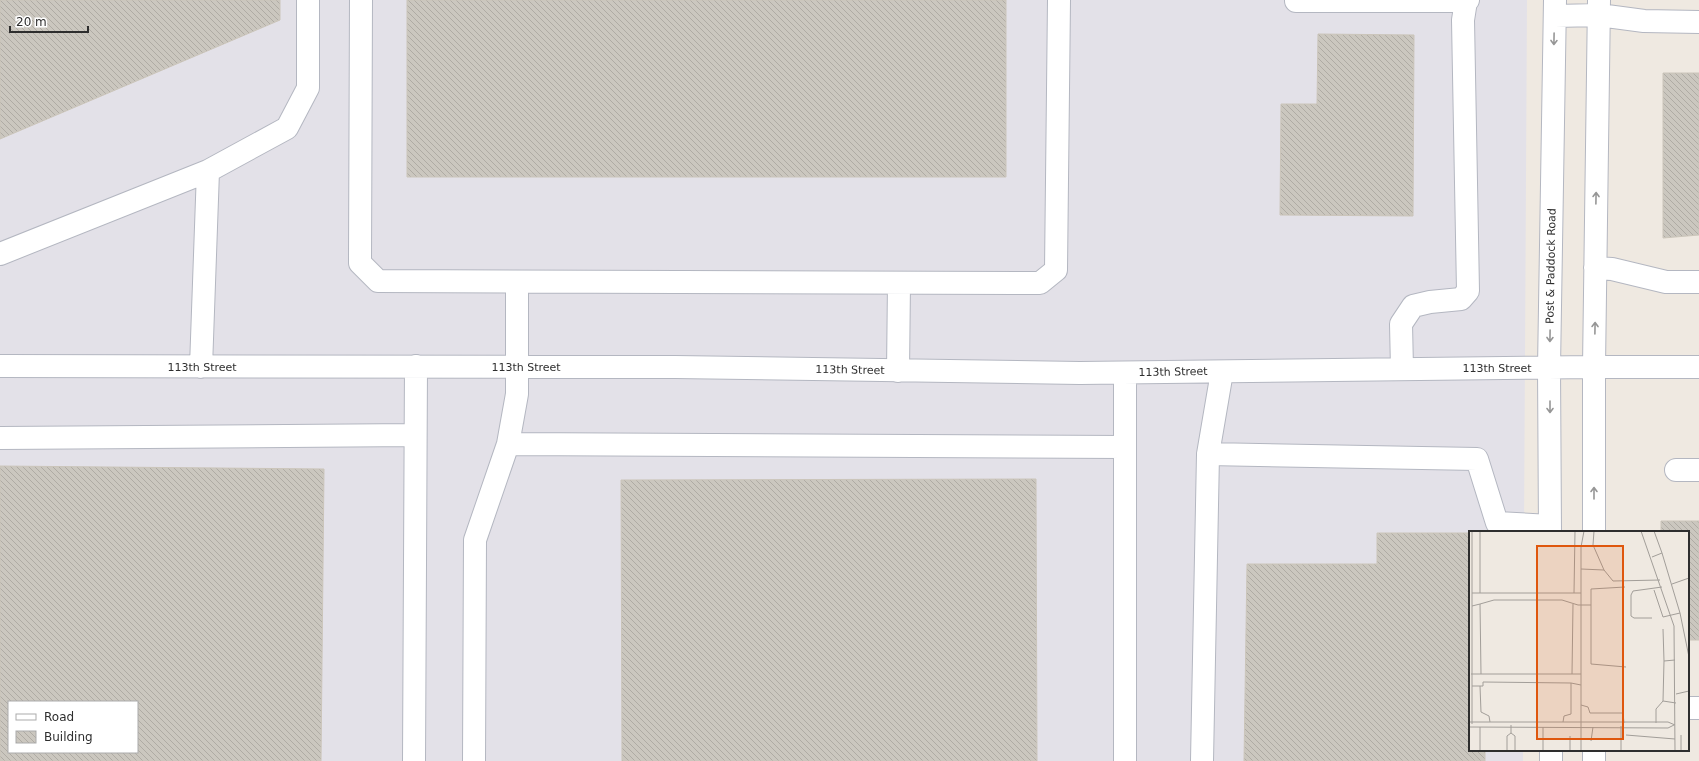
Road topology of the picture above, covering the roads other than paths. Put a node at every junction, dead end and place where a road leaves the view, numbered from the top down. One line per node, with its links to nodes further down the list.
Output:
1 (308, 0): 9 (street)
2 (361, 0): 12 (street)
3 (1059, 0): 14 (street)
4 (1467, 0): 5 (street); 22 (street)
5 (1296, 1)
6 (1599, 7): 7 (street); 8 (street); 11 (street, one-way to 6)
7 (1555, 8): 21 (street, Post & Paddock Road, one-way to 21)
8 (1699, 22)
9 (208, 171): 10 (street); 17 (street)
10 (0, 254)
11 (1595, 268): 13 (street); 19 (street, one-way to 11)
12 (517, 282): 14 (street); 18 (street)
13 (1699, 282)
14 (899, 283): 23 (street)
15 (0, 366): 17 (street, 113th Street)
16 (416, 366): 17 (street, 113th Street); 18 (street, 113th Street); 26 (street)
17 (201, 367)
18 (517, 367): 23 (street, 113th Street); 28 (street)
19 (1594, 367): 20 (street, 113th Street); 21 (street, 113th Street); 34 (street, one-way to 19)
20 (1699, 367)
21 (1549, 368): 22 (street, 113th Street); 33 (street, Post & Paddock Road, one-way to 33)
22 (1402, 369): 24 (street, 113th Street)
23 (898, 371): 25 (street, 113th Street)
24 (1222, 372): 25 (street, 113th Street); 30 (street)
25 (1125, 373): 29 (street)
26 (415, 435): 27 (street); 35 (street)
27 (0, 438)
28 (508, 444): 29 (street); 36 (street)
29 (1125, 447): 37 (street)
30 (1208, 454): 33 (street); 38 (street)
31 (1676, 470): 32 (street)
32 (1699, 470)
33 (1550, 529)
34 (1594, 531)
35 (414, 761)
36 (474, 761)
37 (1125, 761)
38 (1202, 761)

